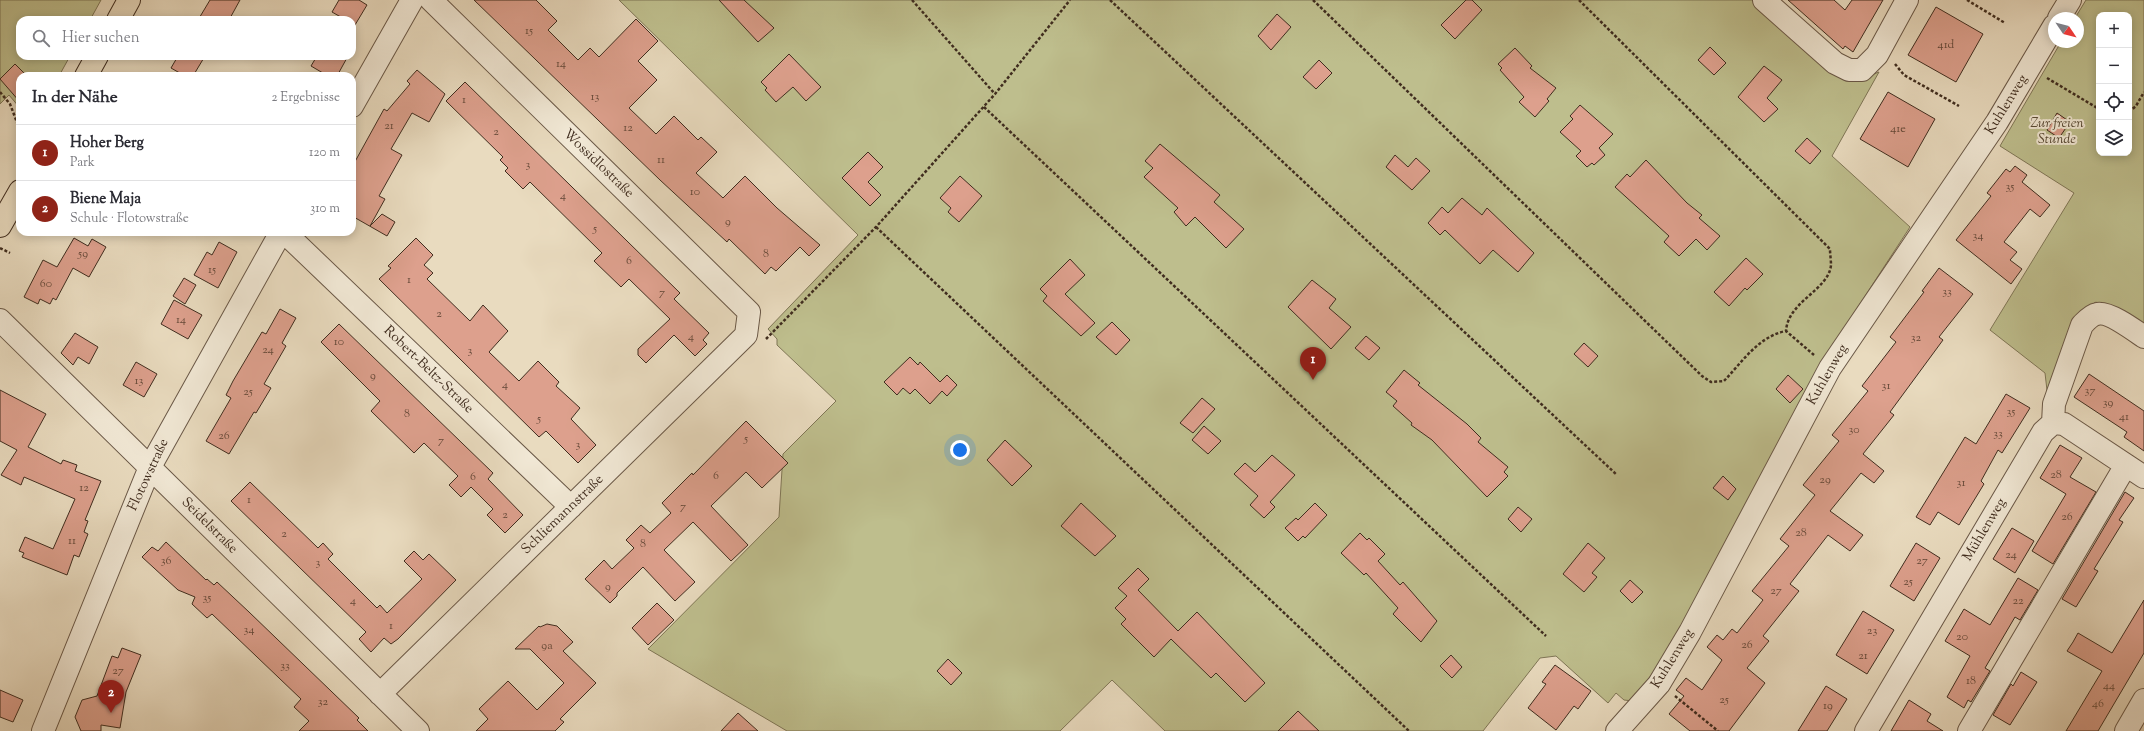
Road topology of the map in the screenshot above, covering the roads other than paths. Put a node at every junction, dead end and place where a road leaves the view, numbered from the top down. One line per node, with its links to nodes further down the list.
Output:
1 (130, 0): 8 (main road)
2 (412, 0): 12 (street)
3 (431, 0): 19 (street, Wossidlostraße)
4 (1764, 0): 5 (street)
5 (1907, 0)
6 (2070, 0): 7 (street)
7 (2063, 12)
8 (120, 16)
9 (2048, 36): 29 (street, Kuhlenweg)
10 (96, 60): 11 (main road)
11 (88, 72)
12 (356, 99)
13 (16, 198): 14 (main road)
14 (0, 226)
15 (279, 236): 22 (street, Flotowstraße)
16 (288, 236): 24 (street, Robert-Beltz-Straße)
17 (0, 320): 22 (street, Seidelstraße)
18 (2144, 337): 20 (street)
19 (755, 338): 24 (street, Schliemannstraße)
20 (2053, 423): 21 (street); 30 (street, Mühlenweg)
21 (2126, 465): 23 (street); 31 (street)
22 (150, 467): 25 (street, Seidelstraße); 27 (street, Flotowstraße)
23 (2144, 477)
24 (571, 507): 25 (street, Schliemannstraße)
25 (380, 694): 28 (street, Seidelstraße)
26 (2144, 700): 32 (street)
27 (42, 731)
28 (418, 731)
29 (1617, 731)
30 (1866, 731)
31 (1969, 731)
32 (2126, 731)

